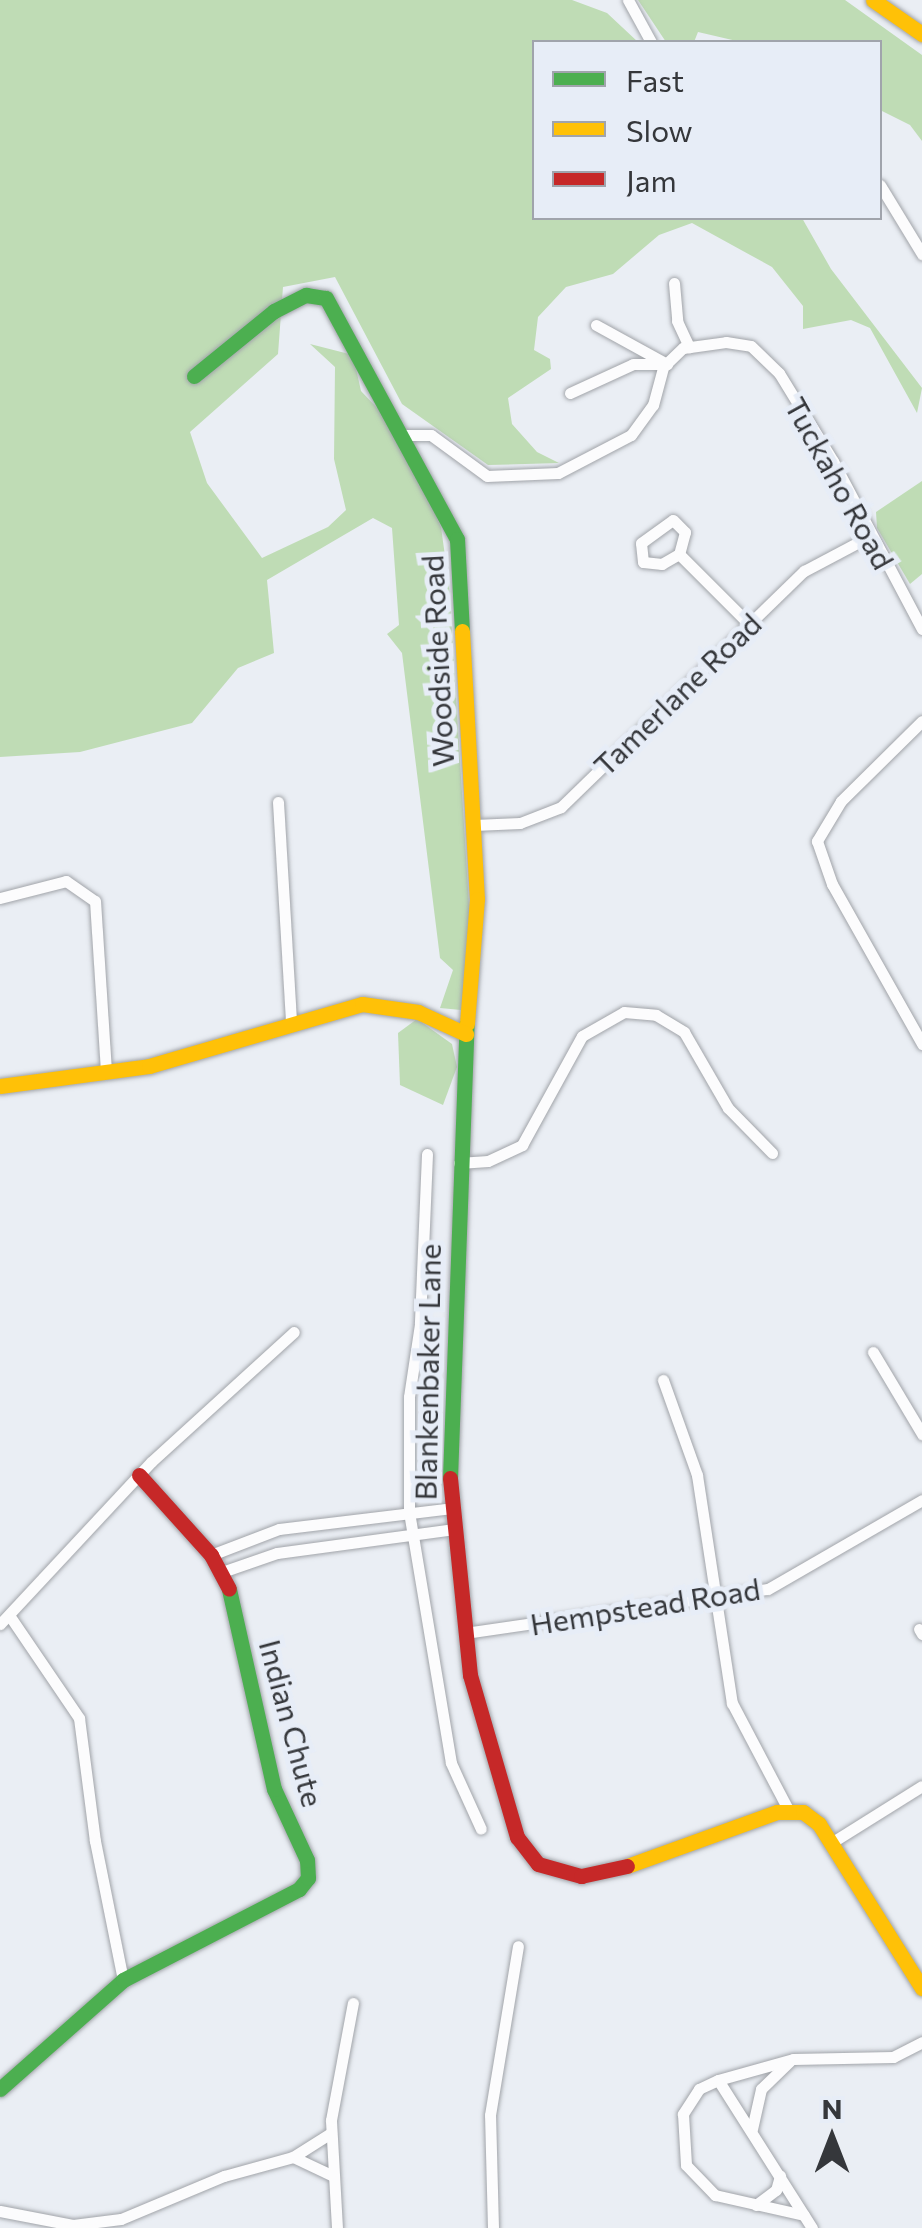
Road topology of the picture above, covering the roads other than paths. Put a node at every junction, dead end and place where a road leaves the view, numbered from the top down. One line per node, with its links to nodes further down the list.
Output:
1 (628, 0): 4 (street)
2 (872, 0): 3 (main road)
3 (922, 34)
4 (650, 40)
5 (882, 189): 6 (street)
6 (922, 254)
7 (674, 283): 9 (street)
8 (596, 324): 10 (street)
9 (689, 347): 10 (street); 14 (street, Tuckaho Road)
10 (666, 364): 12 (street); 13 (street)
11 (194, 376): 13 (main road, Woodside Road)
12 (570, 393)
13 (404, 435): 20 (main road, Woodside Road)
14 (870, 536): 16 (street, Tamerlane Road); 17 (street, Tuckaho Road)
15 (679, 554): 15 (street); 16 (street)
16 (749, 624): 20 (street, Tamerlane Road)
17 (922, 629)
18 (922, 721): 24 (street)
19 (278, 802): 22 (street)
20 (474, 825): 23 (main road, Woodside Road)
21 (0, 898): 25 (street)
22 (291, 1024): 23 (main road); 25 (main road)
23 (466, 1034): 29 (main road, Blankenbaker Lane)
24 (922, 1044)
25 (106, 1073): 26 (main road)
26 (0, 1086)
27 (772, 1152): 29 (street)
28 (427, 1154): 37 (street)
29 (459, 1163): 36 (main road, Blankenbaker Lane)
30 (294, 1332): 34 (street)
31 (873, 1352): 33 (street)
32 (663, 1380): 44 (street)
33 (922, 1434)
34 (139, 1475): 42 (main road, Indian Chute); 45 (street)
35 (922, 1500): 44 (street, Hempstead Road)
36 (452, 1508): 37 (street); 39 (main road, Blankenbaker Lane)
37 (409, 1512): 38 (street); 40 (street)
38 (310, 1525): 41 (street); 42 (street)
39 (454, 1530): 40 (street); 46 (main road, Blankenbaker Lane)
40 (412, 1535): 41 (street); 49 (street)
41 (313, 1548): 43 (street)
42 (212, 1555): 43 (main road, Indian Chute)
43 (222, 1572): 52 (main road, Indian Chute)
44 (718, 1598): 46 (street, Hempstead Road); 48 (street)
45 (4, 1620): 52 (street)
46 (466, 1633): 48 (main road, Blankenbaker Lane)
47 (922, 1786): 50 (street)
48 (788, 1810): 50 (main road)
49 (481, 1829)
50 (830, 1843): 53 (main road)
51 (518, 1946): 68 (street)
52 (124, 1980): 58 (main road, Indian Chute)
53 (922, 1988)
54 (352, 2003): 60 (street)
55 (922, 2042): 56 (street)
56 (793, 2059): 57 (street); 59 (street)
57 (718, 2080): 59 (street); 64 (street)
58 (0, 2089)
59 (752, 2131): 63 (street)
60 (331, 2133): 61 (street); 62 (street)
61 (293, 2157): 62 (street); 65 (street)
62 (330, 2176): 67 (street)
63 (780, 2176): 64 (street); 66 (street)
64 (756, 2205): 66 (street)
65 (0, 2211)
66 (804, 2215): 69 (street)
67 (337, 2228)
68 (493, 2228)
69 (812, 2228)

